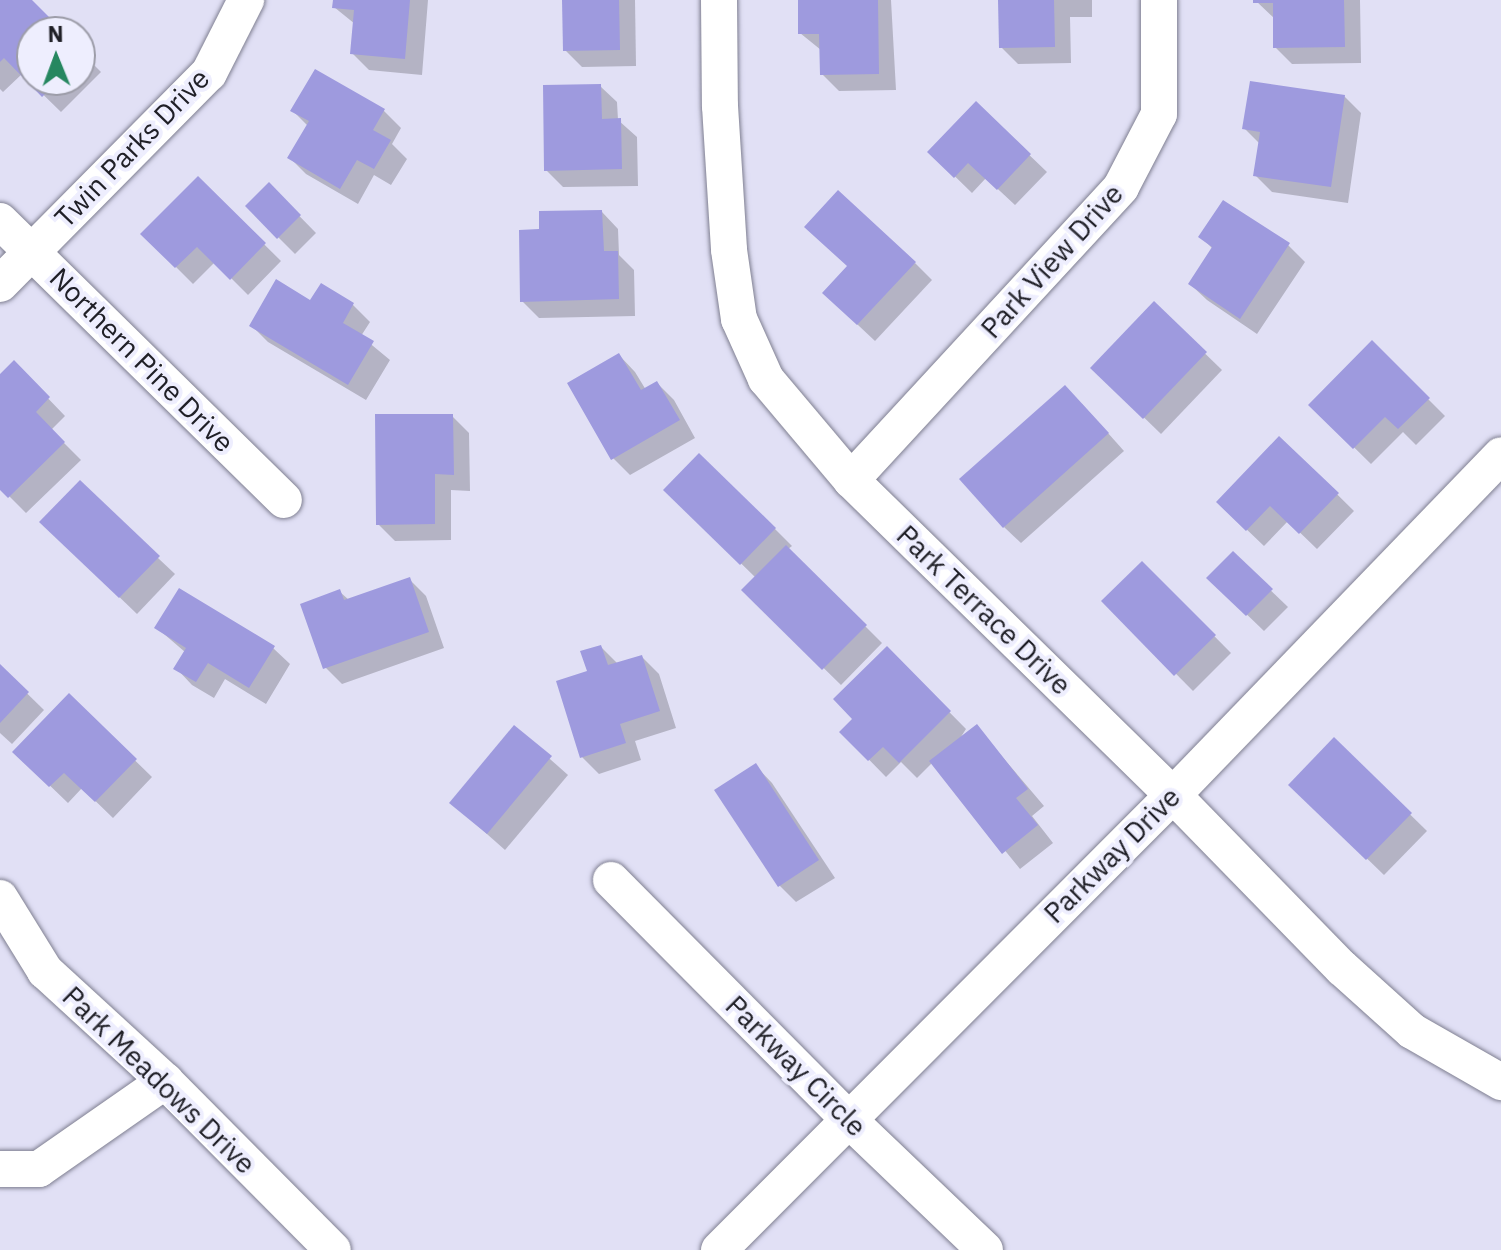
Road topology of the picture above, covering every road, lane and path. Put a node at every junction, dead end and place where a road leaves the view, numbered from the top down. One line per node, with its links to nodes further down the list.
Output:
1 (246, 0): 5 (street, Twin Parks Drive)
2 (719, 0): 8 (street, Park Terrace Drive)
3 (1159, 0): 8 (street, Park View Drive)
4 (0, 221): 5 (street, Northern Pine Drive)
5 (32, 252): 6 (street, Twin Parks Drive); 9 (street, Northern Pine Drive)
6 (0, 284)
7 (1501, 455): 10 (street, Parkway Drive)
8 (851, 480): 10 (street, Park Terrace Drive)
9 (284, 500)
10 (1173, 795): 14 (street, Park Terrace Drive); 15 (street, Parkway Drive)
11 (611, 880): 15 (street, Parkway Circle)
12 (0, 898): 13 (street, Park Meadows Drive)
13 (165, 1081): 16 (street); 17 (street, Park Meadows Drive)
14 (1501, 1082)
15 (849, 1120): 18 (street, Parkway Drive); 19 (street, Parkway Circle)
16 (0, 1169)
17 (333, 1250)
18 (719, 1250)
19 (985, 1250)

